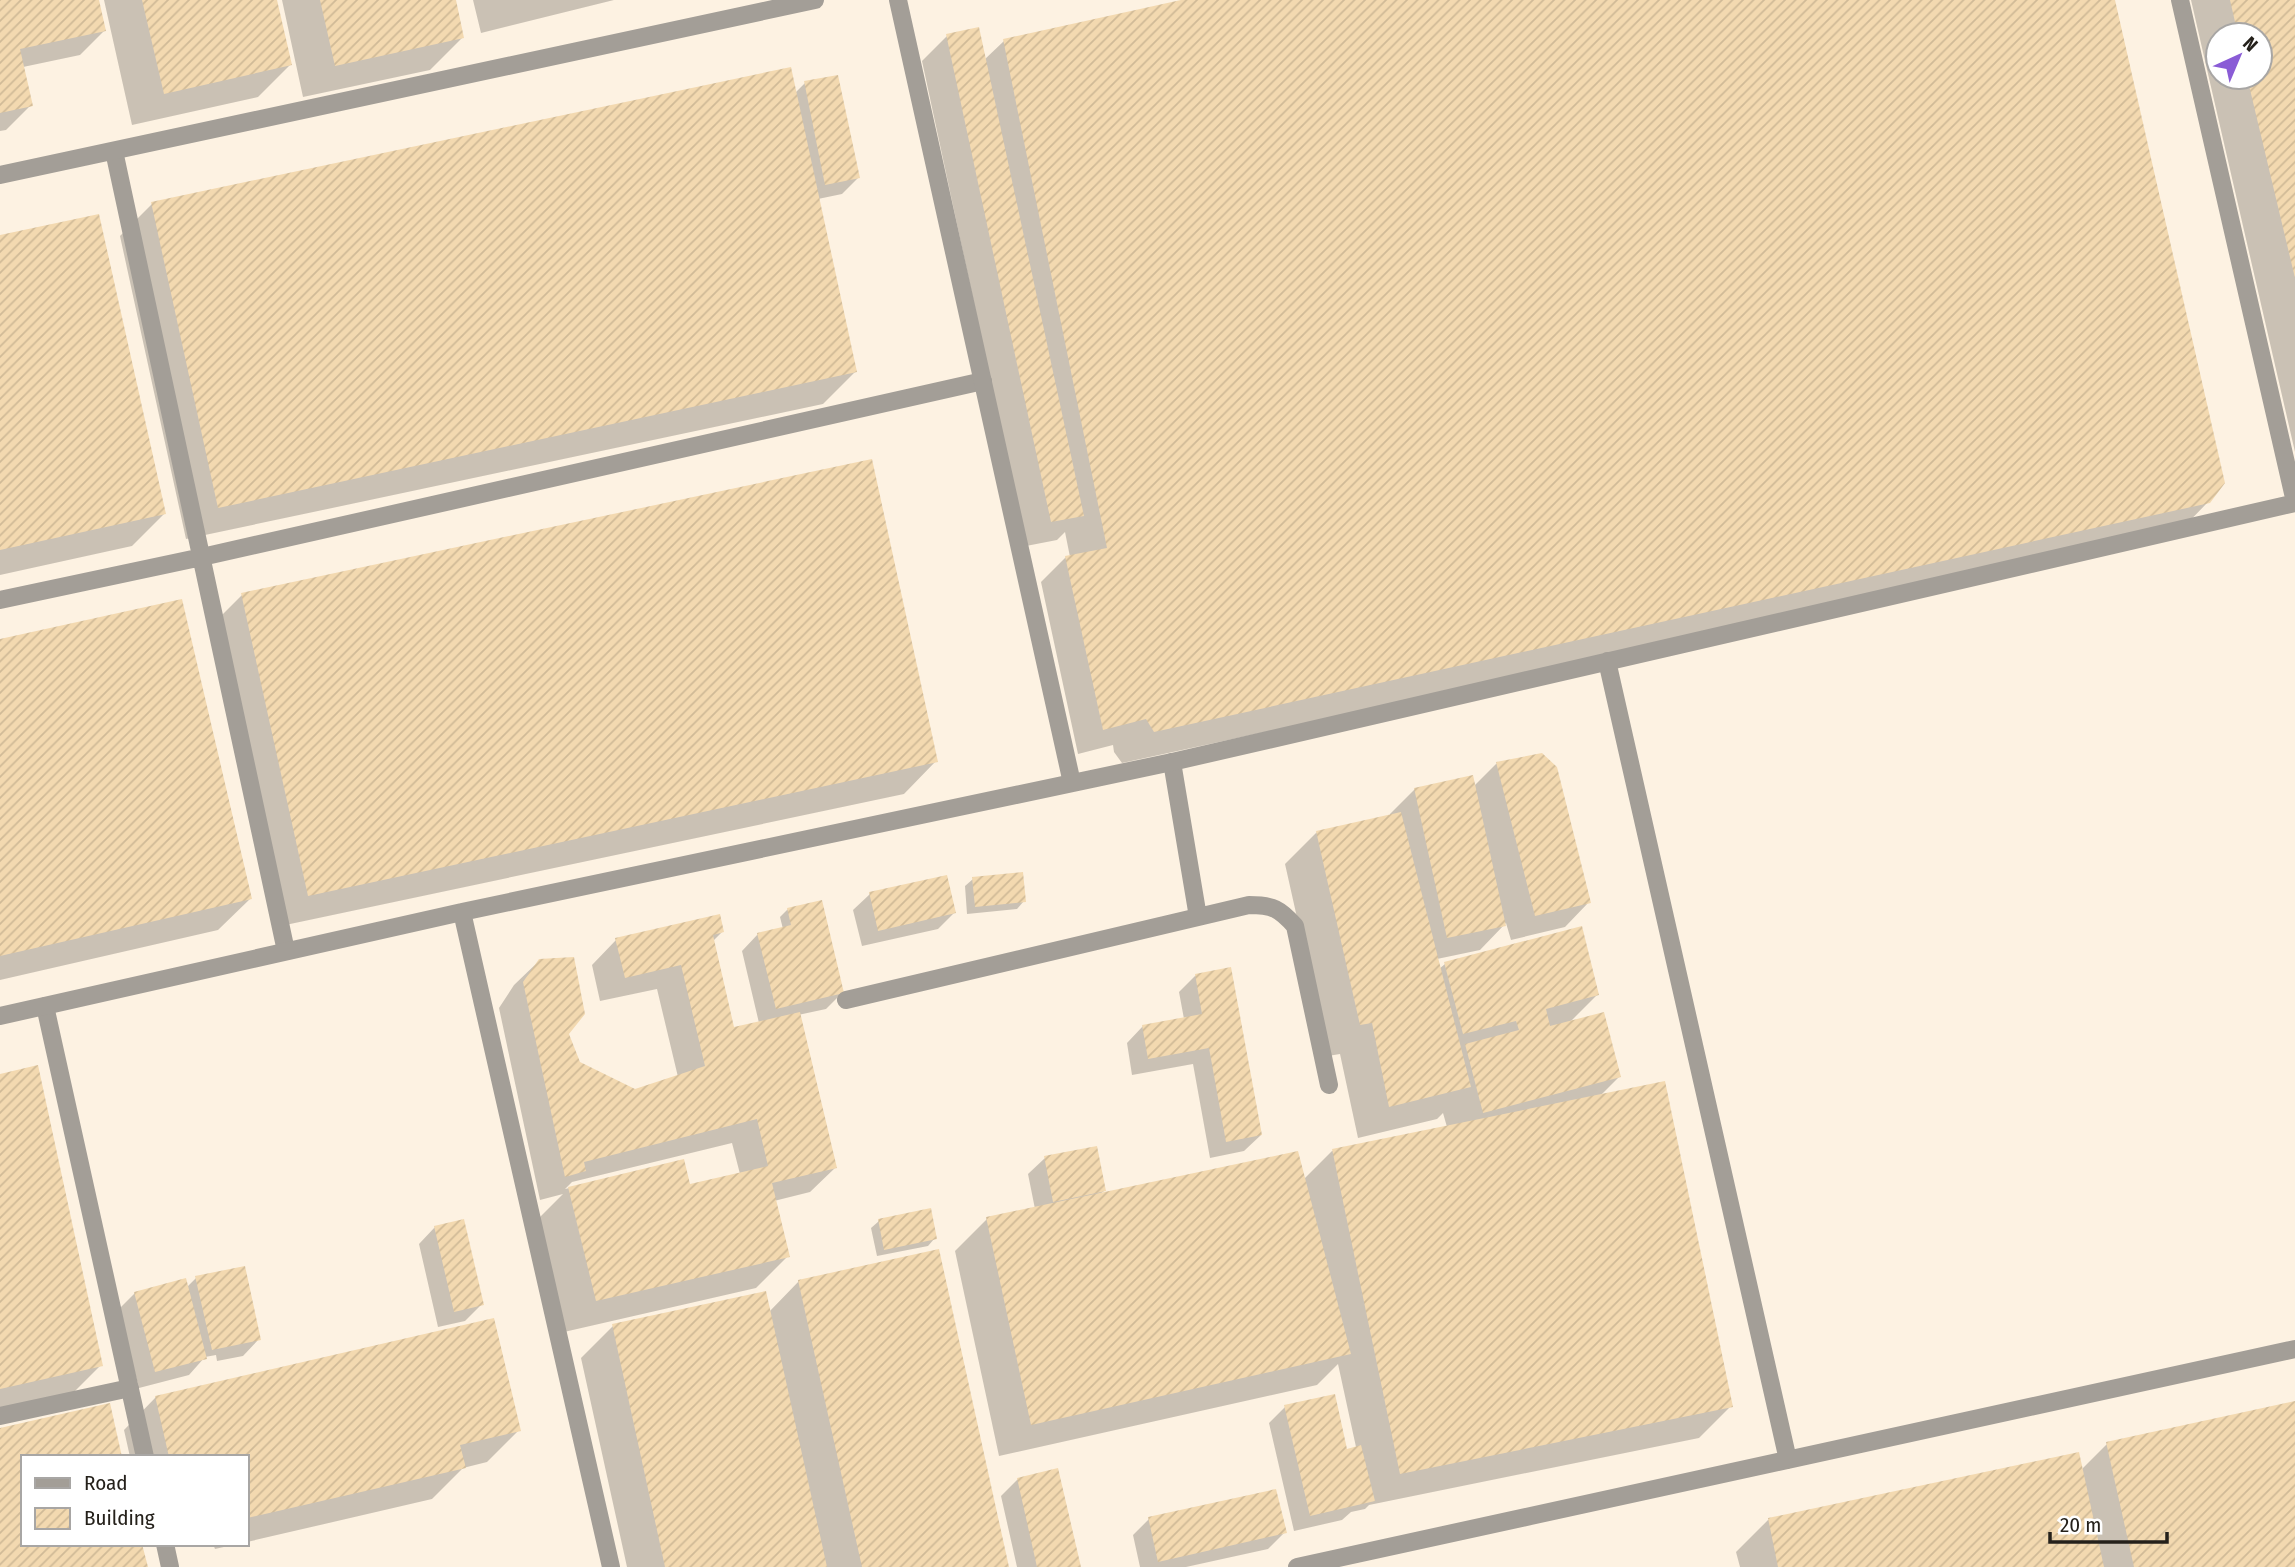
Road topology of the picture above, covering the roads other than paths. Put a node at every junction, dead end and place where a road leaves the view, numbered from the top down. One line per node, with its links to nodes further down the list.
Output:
1 (815, 0): 4 (street)
2 (898, 0): 6 (street)
3 (2180, 0): 7 (street)
4 (114, 151): 5 (street); 8 (street)
5 (0, 175)
6 (983, 380): 8 (street); 12 (street)
7 (2295, 502): 10 (street)
8 (202, 557): 9 (street); 15 (street)
9 (0, 600)
10 (1607, 662): 11 (street); 24 (street)
11 (1172, 762): 12 (street); 14 (street)
12 (1072, 783): 13 (street)
13 (462, 912): 15 (street); 27 (street)
14 (1198, 917): 16 (street); 19 (street)
15 (286, 951): 17 (street)
16 (846, 1000)
17 (45, 1006): 18 (street); 21 (street)
18 (0, 1016)
19 (1329, 1085)
20 (2295, 1349): 24 (street)
21 (130, 1388): 22 (street); 23 (street)
22 (0, 1416)
23 (145, 1455)
24 (1787, 1460): 28 (street)
25 (165, 1546): 26 (street)
26 (170, 1567)
27 (611, 1567)
28 (1297, 1567)

